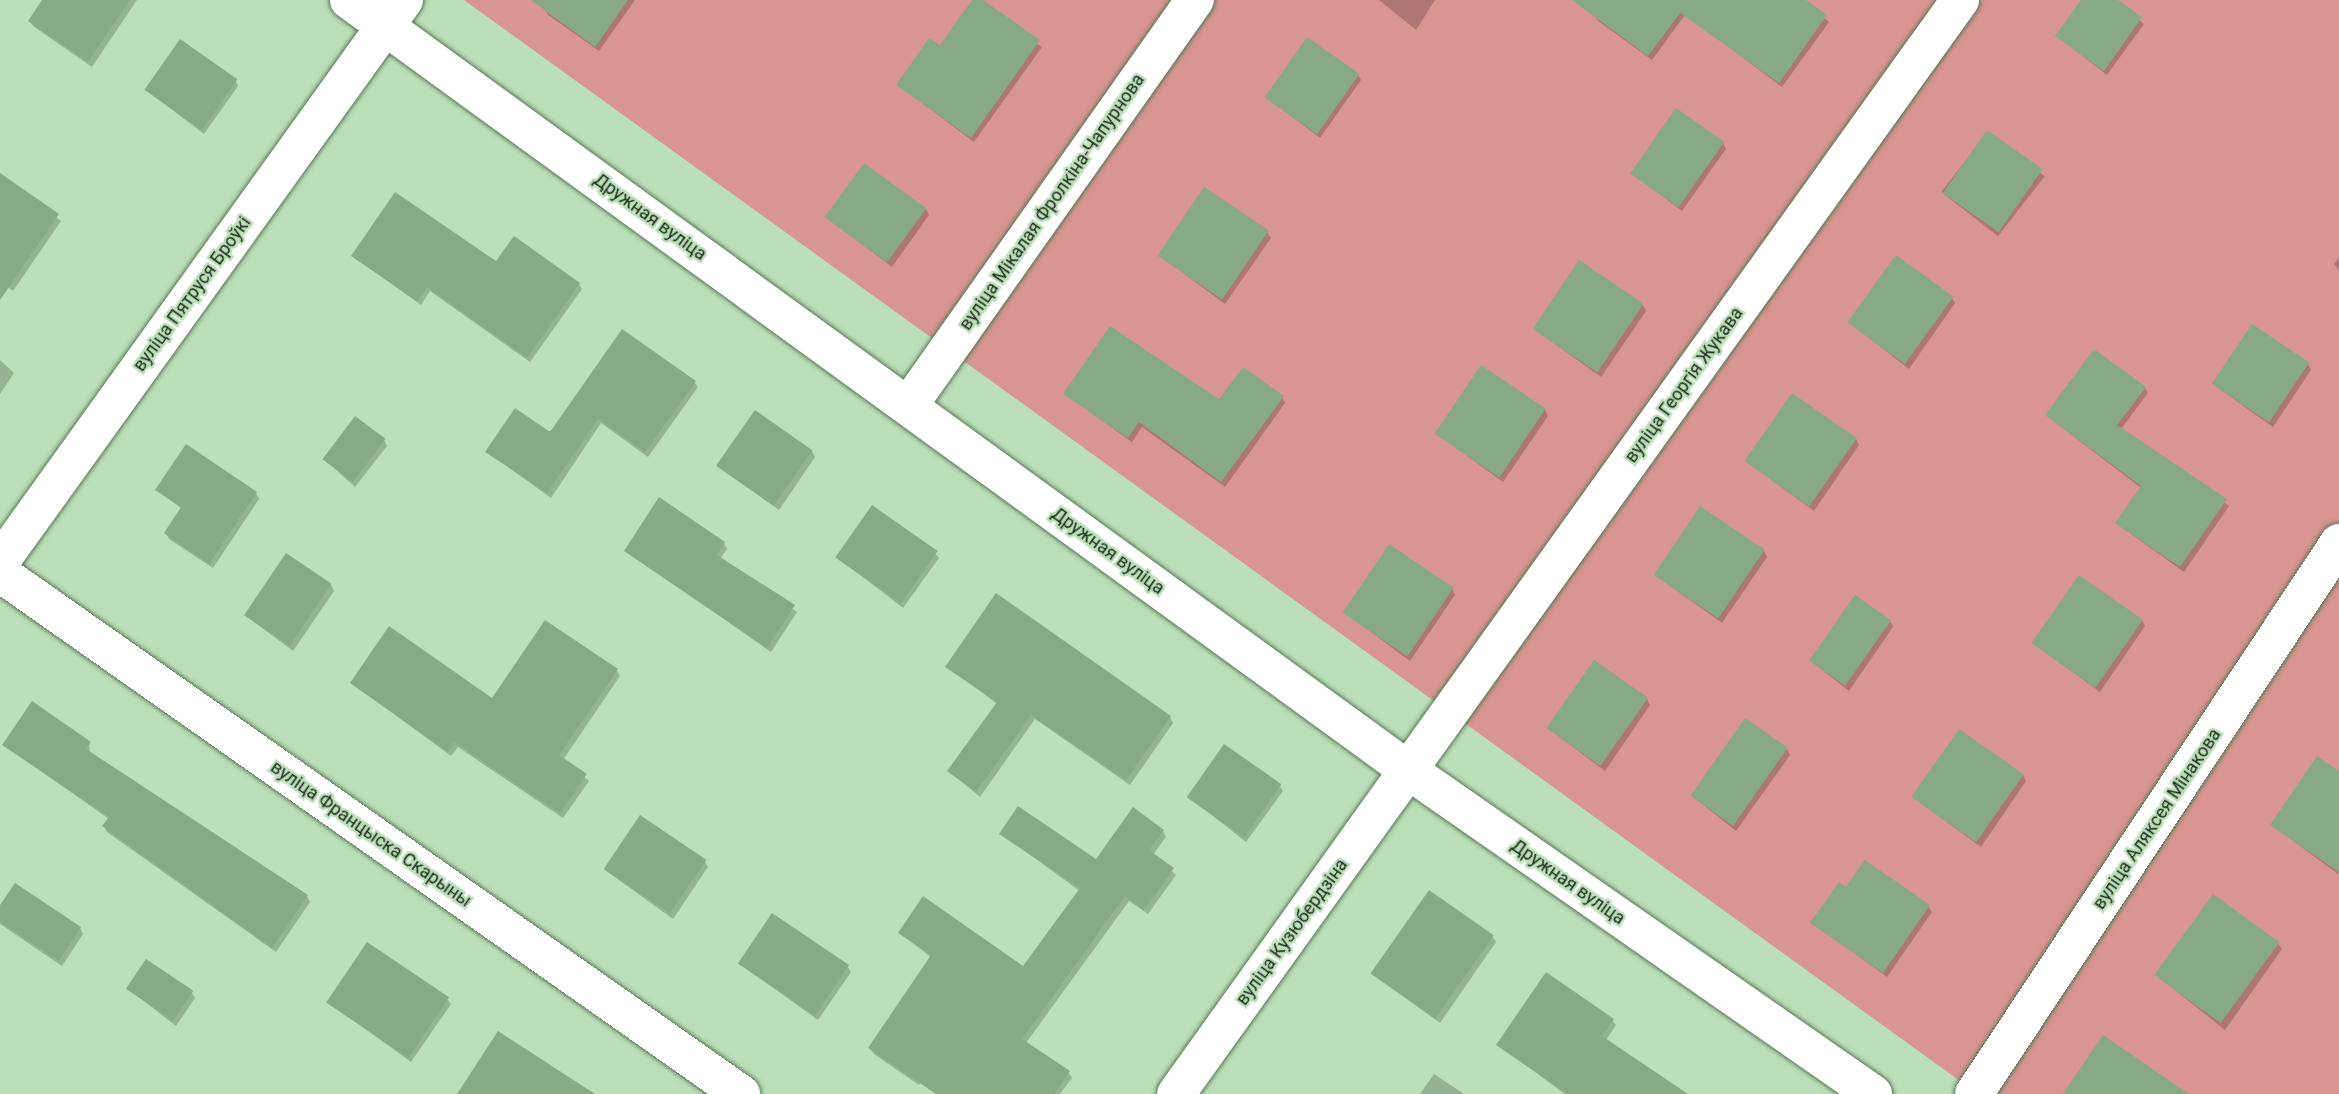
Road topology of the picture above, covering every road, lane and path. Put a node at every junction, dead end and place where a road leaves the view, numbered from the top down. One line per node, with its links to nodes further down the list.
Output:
1 (349, 0): 4 (street, Дружная вуліца)
2 (1195, 0): 5 (street, вуліца Мікалая Фролкіна-Чапурнова)
3 (1960, 0): 9 (street, вуліца Георгія Жукава)
4 (394, 13): 5 (street, Дружная вуліца); 7 (street, вуліца Пятруся Броўкі)
5 (909, 405): 9 (street, Дружная вуліца)
6 (2339, 543): 13 (street, вуліца Аляксея Мінакова)
7 (0, 562)
8 (0, 573): 10 (street, вуліца Францыска Скарыны)
9 (1408, 770): 11 (street, вуліца Кузюбердзіна); 12 (street, Дружная вуліца)
10 (741, 1094)
11 (1176, 1094)
12 (1873, 1094)
13 (1974, 1094)

